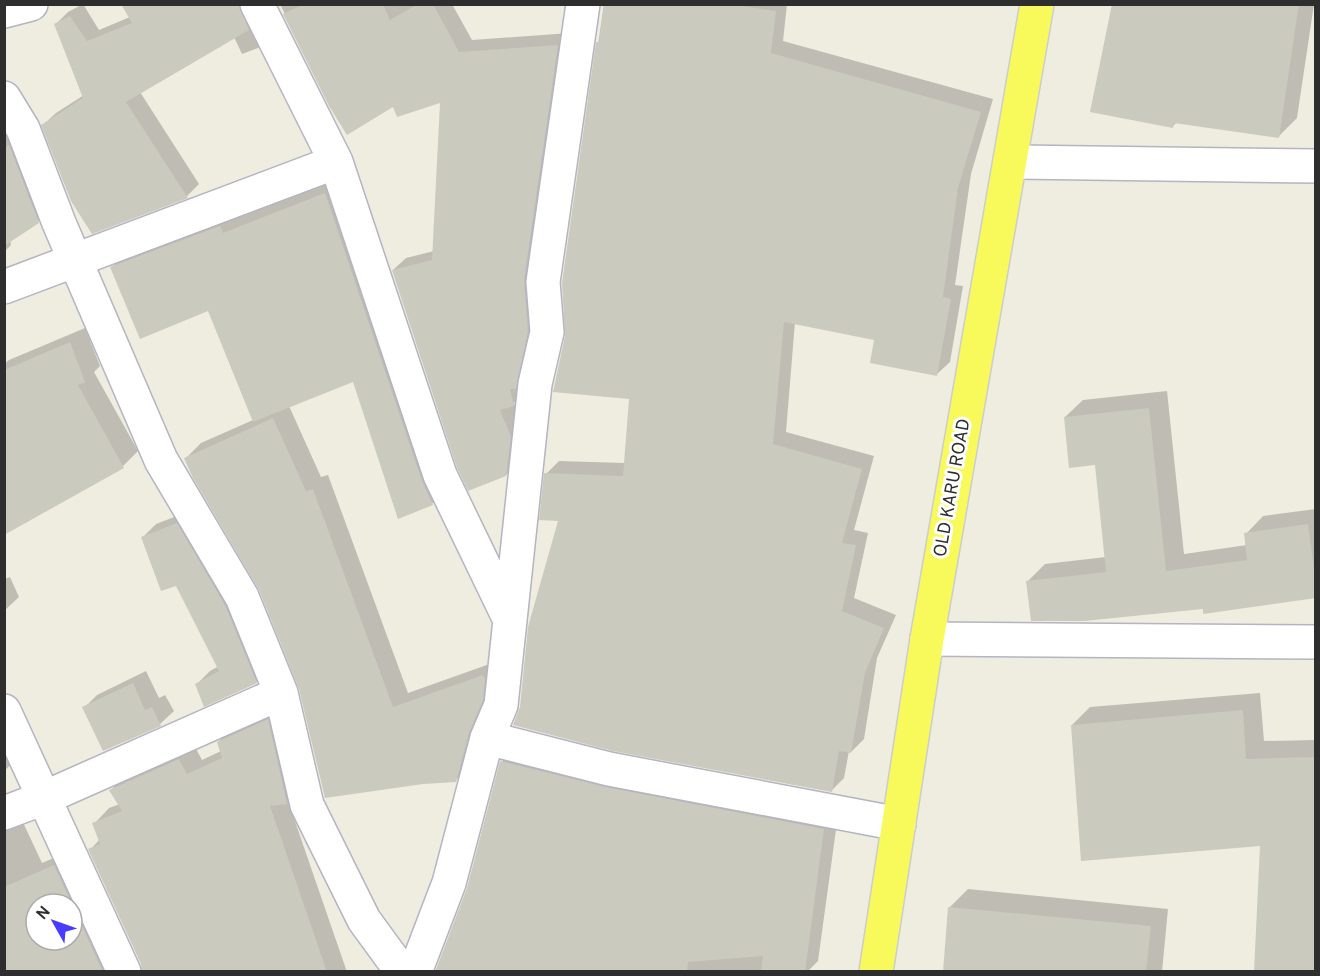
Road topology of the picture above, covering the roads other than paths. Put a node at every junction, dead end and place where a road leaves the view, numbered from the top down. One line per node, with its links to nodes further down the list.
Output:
1 (31, 4): 5 (street)
2 (257, 4): 7 (street)
3 (583, 4): 12 (street)
4 (1037, 4): 8 (main road, OLD KARU ROAD)
5 (4, 11)
6 (4, 98): 10 (street)
7 (336, 162): 10 (street); 12 (street)
8 (1010, 162): 9 (street); 13 (main road, OLD KARU ROAD)
9 (1316, 166)
10 (75, 261): 11 (street); 15 (street)
11 (4, 287)
12 (510, 621): 17 (street)
13 (927, 639): 14 (street); 20 (main road, OLD KARU ROAD)
14 (1316, 642)
15 (281, 693): 18 (street); 22 (street)
16 (4, 711): 18 (street)
17 (487, 738): 20 (street); 23 (street)
18 (44, 798): 19 (street); 21 (street)
19 (4, 813)
20 (899, 824): 24 (main road, OLD KARU ROAD)
21 (124, 972)
22 (402, 972)
23 (415, 972)
24 (876, 972)

